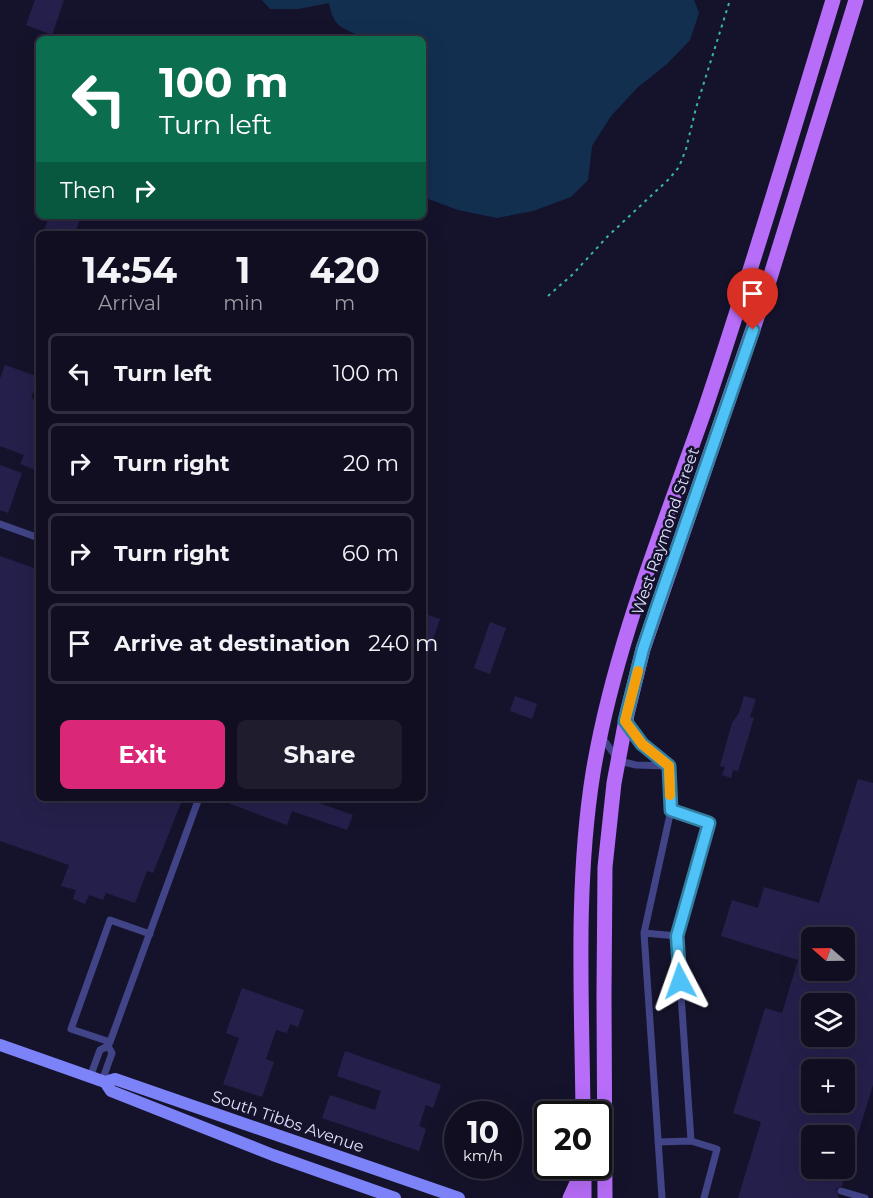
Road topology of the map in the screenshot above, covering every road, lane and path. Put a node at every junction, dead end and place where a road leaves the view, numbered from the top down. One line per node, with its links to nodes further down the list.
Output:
1 (730, 0): 4 (path)
2 (833, 0): 5 (main road, West Raymond Street)
3 (856, 0): 6 (main road, West Raymond Street)
4 (548, 296)
5 (734, 323): 6 (main road); 10 (main road, West Raymond Street)
6 (753, 330): 9 (main road, West Raymond Street)
7 (0, 524): 8 (lane)
8 (36, 537)
9 (625, 721): 11 (main road, West Raymond Street); 12 (lane)
10 (600, 735): 11 (lane); 21 (main road, West Raymond Street)
11 (619, 761): 12 (lane); 27 (main road, West Raymond Street)
12 (669, 766): 14 (lane)
13 (198, 801): 16 (lane)
14 (671, 810): 15 (lane); 17 (lane)
15 (644, 933): 17 (lane); 23 (lane)
16 (150, 934): 18 (lane); 18 (lane)
17 (677, 936): 22 (lane)
18 (109, 1044): 20 (lane); 20 (lane)
19 (0, 1045): 20 (main road, South Tibbs Avenue)
20 (99, 1080): 28 (main road, South Tibbs Avenue); 29 (main road, South Tibbs Avenue)
21 (583, 1101)
22 (692, 1141): 23 (lane); 33 (lane)
23 (658, 1142): 32 (lane)
24 (579, 1179): 30 (main road)
25 (584, 1179): 31 (main road)
26 (841, 1191): 34 (lane)
27 (606, 1197)
28 (394, 1198)
29 (459, 1198)
30 (570, 1198)
31 (584, 1198)
32 (662, 1198)
33 (704, 1198)
34 (865, 1198)

